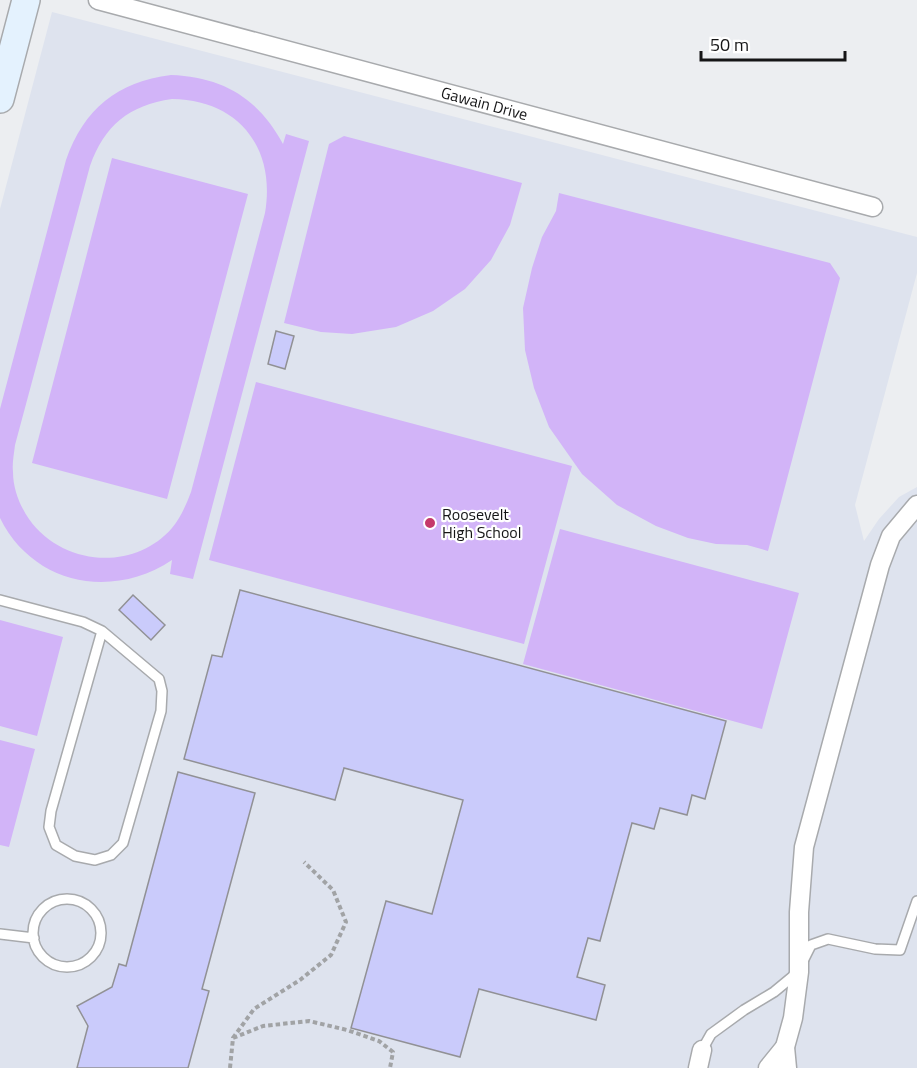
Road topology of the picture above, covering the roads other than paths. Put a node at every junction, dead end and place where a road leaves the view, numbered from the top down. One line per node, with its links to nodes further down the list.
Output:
1 (26, 0): 3 (street)
2 (98, 0): 4 (street, Gawain Drive)
3 (0, 99)
4 (873, 207)
5 (917, 505): 11 (street)
6 (0, 600): 7 (lane)
7 (102, 631): 7 (lane)
8 (917, 901): 11 (lane)
9 (0, 934): 10 (lane)
10 (34, 938): 10 (lane)
11 (798, 972): 12 (street); 13 (lane)
12 (785, 1047): 15 (street); 16 (street)
13 (702, 1050): 14 (street)
14 (698, 1068)
15 (768, 1068)
16 (787, 1068)

